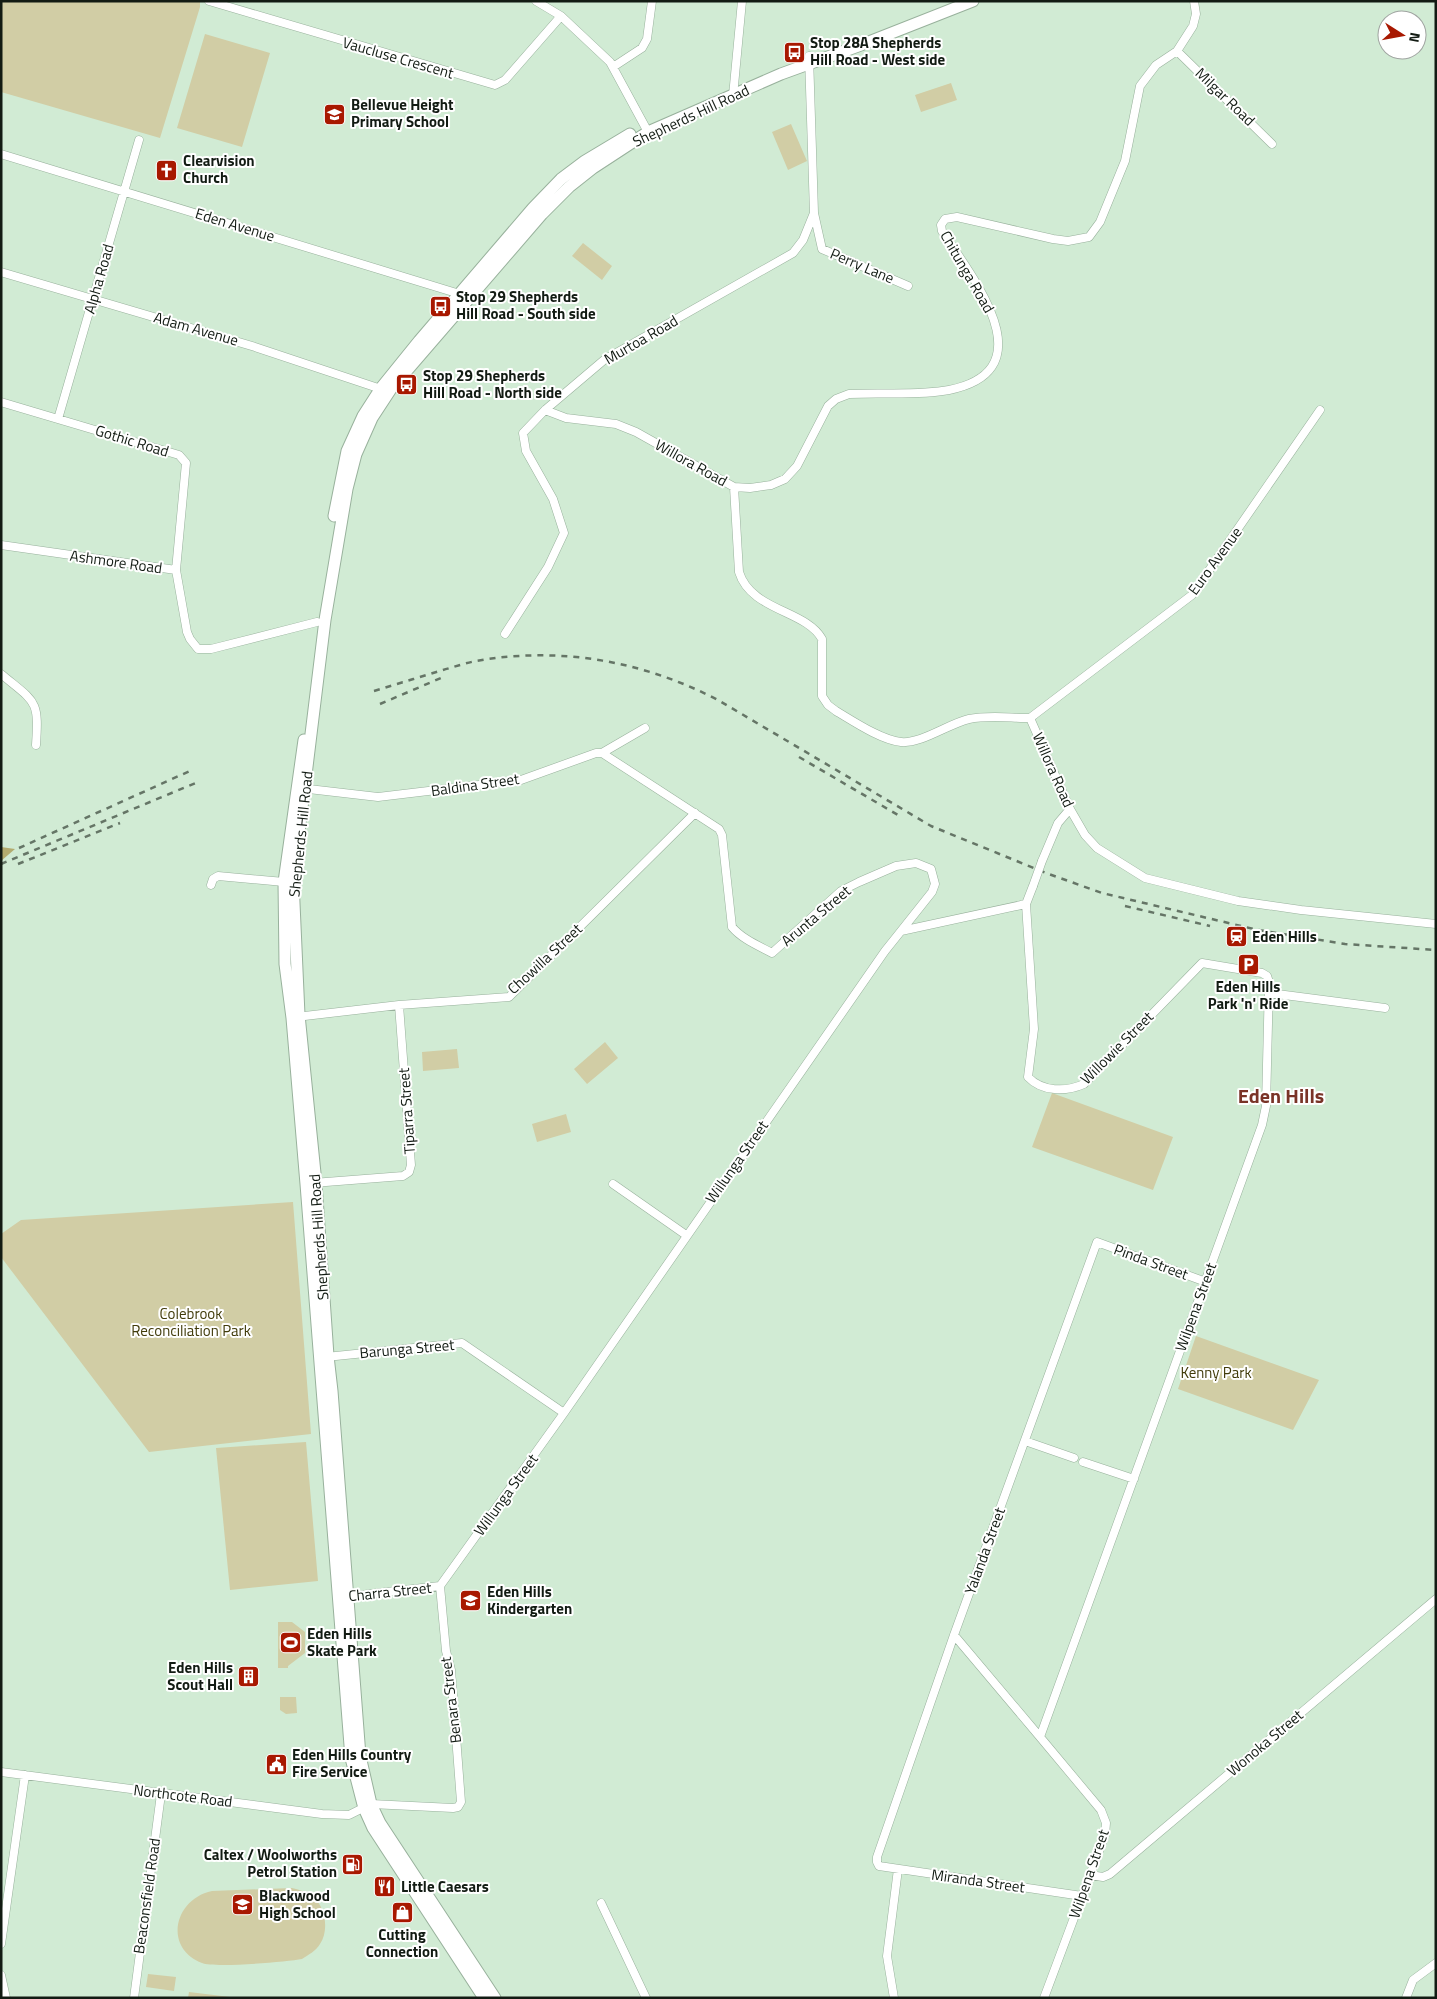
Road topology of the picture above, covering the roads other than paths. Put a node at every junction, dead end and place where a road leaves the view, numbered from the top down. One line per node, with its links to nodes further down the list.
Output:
1 (209, 1): 8 (street, Vaucluse Crescent)
2 (536, 1): 8 (street)
3 (652, 1): 11 (street)
4 (742, 1): 12 (street)
5 (956, 1): 10 (main road, Shepherds Hill Road)
6 (973, 1): 10 (main road, Shepherds Hill Road)
7 (1194, 1): 9 (street, Chitunga Road)
8 (561, 16): 11 (street)
9 (1177, 51): 15 (street, Milgar Road); 28 (street, Chitunga Road)
10 (809, 60): 12 (main road, Shepherds Hill Road); 18 (street, Murtoa Road)
11 (613, 67): 13 (street)
12 (734, 92): 13 (main road, Shepherds Hill Road)
13 (647, 129): 21 (main road, Shepherds Hill Road)
14 (139, 140): 17 (street, Alpha Road)
15 (1272, 144)
16 (1, 154): 17 (street, Eden Avenue)
17 (124, 191): 21 (street, Eden Avenue); 22 (street, Alpha Road)
18 (814, 212): 20 (street, Perry Lane); 25 (street, Murtoa Road)
19 (1, 272): 22 (street, Adam Avenue)
20 (908, 286)
21 (464, 296): 23 (main road, Shepherds Hill Road)
22 (93, 299): 23 (street, Adam Avenue); 27 (street, Alpha Road)
23 (385, 391): 31 (main road, Shepherds Hill Road); 38 (main road, Shepherds Hill Road)
24 (1, 402): 27 (street, Gothic Road)
25 (545, 410): 28 (street, Willora Road); 32 (street, Murtoa Road)
26 (1320, 410): 34 (street, Euro Avenue)
27 (58, 419): 30 (street, Gothic Road)
28 (734, 487): 34 (street, Willora Road)
29 (1, 545): 30 (street, Ashmore Road)
30 (176, 570): 31 (street, Ashmore Road)
31 (317, 622): 38 (main road, Shepherds Hill Road)
32 (505, 634)
33 (1, 674): 36 (street)
34 (1030, 718): 39 (street, Willora Road)
35 (645, 728): 37 (street, Baldina Street)
36 (36, 745)
37 (602, 753): 38 (street, Baldina Street); 40 (street)
38 (300, 788): 41 (main road, Shepherds Hill Road); 50 (main road, Shepherds Hill Road)
39 (1070, 809): 43 (street, bridge); 44 (street, Willora Road)
40 (695, 813): 45 (street, Arunta Street); 48 (street, Chowilla Street)
41 (284, 882): 42 (street); 50 (main road, Shepherds Hill Road)
42 (211, 884)
43 (1026, 904): 45 (street); 46 (street, Willowie Street)
44 (1436, 924)
45 (901, 931): 53 (street, Willunga Street)
46 (1269, 982): 47 (street, Wilpena Street)
47 (1269, 993): 49 (street); 55 (street, Wilpena Street)
48 (399, 1005): 50 (street, Chowilla Street); 51 (street, Tiparra Street)
49 (1386, 1008)
50 (296, 1017): 51 (main road, Shepherds Hill Road)
51 (311, 1184): 56 (main road, Shepherds Hill Road)
52 (613, 1184): 53 (street)
53 (686, 1235): 57 (street, Willunga Street)
54 (1097, 1242): 55 (street, Pinda Street); 58 (street, Yalanda Street)
55 (1206, 1282): 61 (street, Wilpena Street)
56 (323, 1357): 57 (street, Barunga Street); 63 (main road, Shepherds Hill Road)
57 (564, 1413): 62 (street, Willunga Street)
58 (1025, 1441): 59 (street); 65 (street, Yalanda Street)
59 (1074, 1458)
60 (1083, 1462): 61 (street)
61 (1134, 1479): 66 (street, Wilpena Street)
62 (440, 1586): 63 (street, Charra Street); 71 (street, Benara Street)
63 (344, 1597): 70 (main road, Shepherds Hill Road)
64 (1436, 1599): 74 (street, Wonoka Street)
65 (954, 1635): 66 (street, Wilpena Street); 72 (street, Yalanda Street)
66 (1040, 1738): 74 (street, Wilpena Street)
67 (1, 1772): 68 (street, Northcote Road)
68 (24, 1775): 69 (street, Northcote Road); 77 (street)
69 (161, 1794): 70 (street, Northcote Road); 81 (street, Beaconsfield Road)
70 (367, 1806): 71 (street, Northcote Road); 82 (main road, Shepherds Hill Road); 83 (main road, Shepherds Hill Road)
71 (453, 1808)
72 (876, 1862): 73 (street, Miranda Street)
73 (898, 1869): 75 (street, Miranda Street); 85 (street)
74 (1090, 1875): 75 (street, Wilpena Street)
75 (1082, 1896): 86 (street, Wilpena Street)
76 (601, 1903): 84 (street)
77 (1, 1944)
78 (1436, 1962): 87 (street)
79 (1, 1975): 80 (street)
80 (6, 1998)
81 (134, 1998)
82 (484, 1998)
83 (495, 1998)
84 (646, 1998)
85 (894, 1998)
86 (1044, 1998)
87 (1406, 1998)

